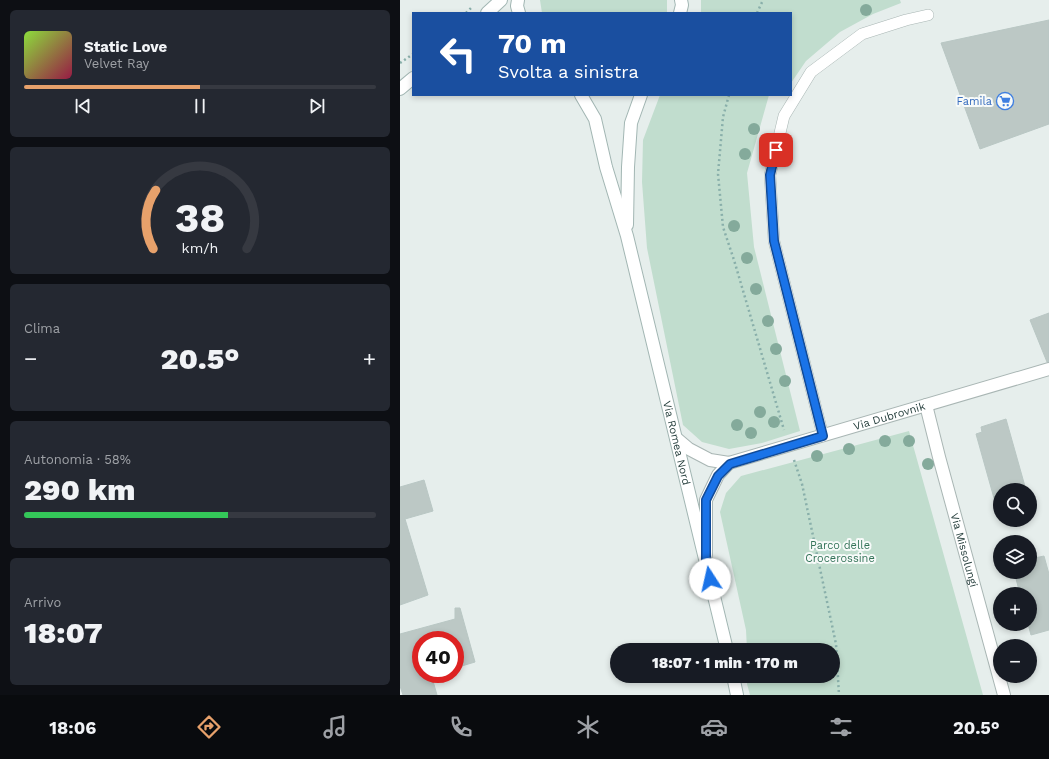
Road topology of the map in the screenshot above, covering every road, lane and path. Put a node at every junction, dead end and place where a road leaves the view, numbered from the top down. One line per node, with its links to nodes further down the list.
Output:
1 (501, 0): 5 (street)
2 (518, 0): 6 (street)
3 (682, 0): 7 (street)
4 (763, 0): 8 (path)
5 (488, 12)
6 (519, 12)
7 (680, 12)
8 (757, 12)
9 (928, 15): 21 (lane)
10 (412, 55): 11 (path)
11 (400, 63)
12 (412, 79): 13 (street)
13 (400, 88)
14 (583, 96): 17 (street, Via Romea Nord)
15 (641, 96): 17 (street, Via Romea Nord)
16 (729, 96): 20 (path)
17 (627, 236): 22 (street, Via Romea Nord)
18 (1049, 369): 19 (street, Via Dubrovnik)
19 (926, 405): 21 (street, Via Dubrovnik); 30 (street, Via Missolungi)
20 (782, 424)
21 (823, 436): 24 (street, Via Dubrovnik)
22 (676, 438): 24 (street, Via Dubrovnik); 25 (street, Via Romea Nord)
23 (794, 460): 29 (path)
24 (730, 464): 25 (street)
25 (706, 565): 26 (street, Via Romea Nord)
26 (725, 643)
27 (734, 683): 28 (street)
28 (737, 695)
29 (839, 695)
30 (1004, 695)

